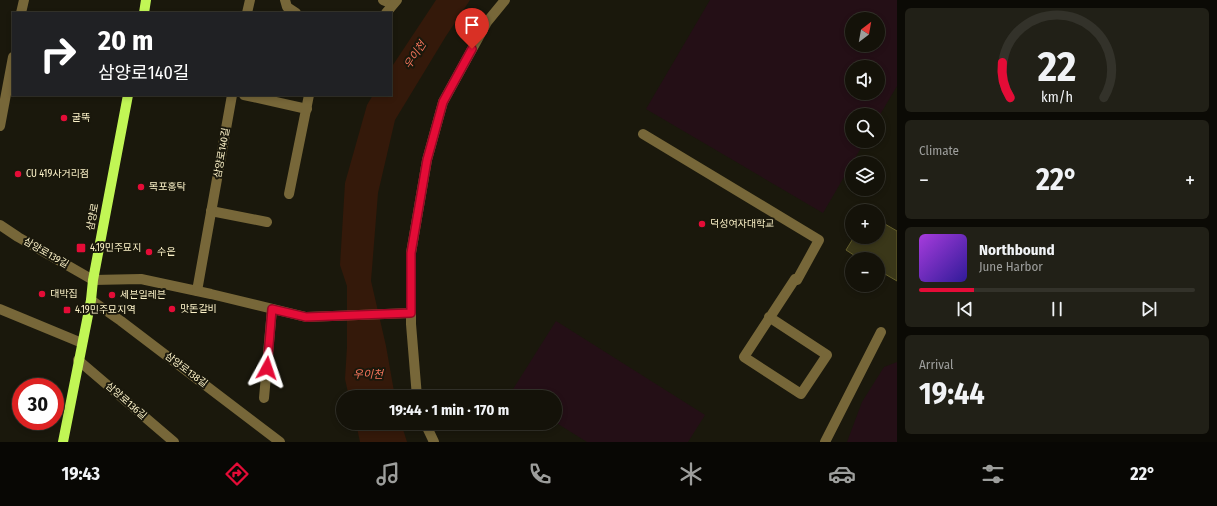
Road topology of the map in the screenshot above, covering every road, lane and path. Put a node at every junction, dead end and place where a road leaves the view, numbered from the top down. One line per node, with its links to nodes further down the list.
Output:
1 (24, 0): 7 (street)
2 (146, 0): 8 (main road)
3 (250, 0): 9 (street)
4 (285, 0): 10 (street)
5 (505, 0): 29 (street)
6 (391, 1): 11 (street)
7 (21, 12)
8 (144, 12)
9 (247, 12)
10 (294, 12)
11 (386, 12)
12 (12, 62): 18 (street)
13 (128, 96): 24 (main road, 삼양로)
14 (232, 96): 21 (street, 삼양로140길)
15 (248, 96): 17 (street)
16 (309, 96): 17 (street)
17 (306, 109): 20 (street)
18 (0, 126)
19 (643, 134): 30 (street)
20 (289, 194)
21 (211, 211): 22 (street); 25 (street, 삼양로140길)
22 (267, 222)
23 (0, 225): 24 (street, 삼양로139길)
24 (93, 280): 25 (street); 26 (main road, 삼양로)
25 (196, 291): 28 (street)
26 (91, 300): 32 (main road, 삼양로); 39 (street, 삼양로138길)
27 (0, 309): 32 (street)
28 (272, 309): 29 (street); 35 (street)
29 (411, 313): 34 (street)
30 (769, 317): 30 (street)
31 (881, 332): 41 (street)
32 (82, 343): 33 (main road, 삼양로)
33 (78, 360): 37 (main road, 삼양로); 38 (street, 삼양로136길)
34 (416, 390)
35 (264, 398)
36 (428, 430): 40 (street)
37 (64, 442)
38 (174, 442)
39 (280, 442)
40 (434, 442)
41 (825, 442)

